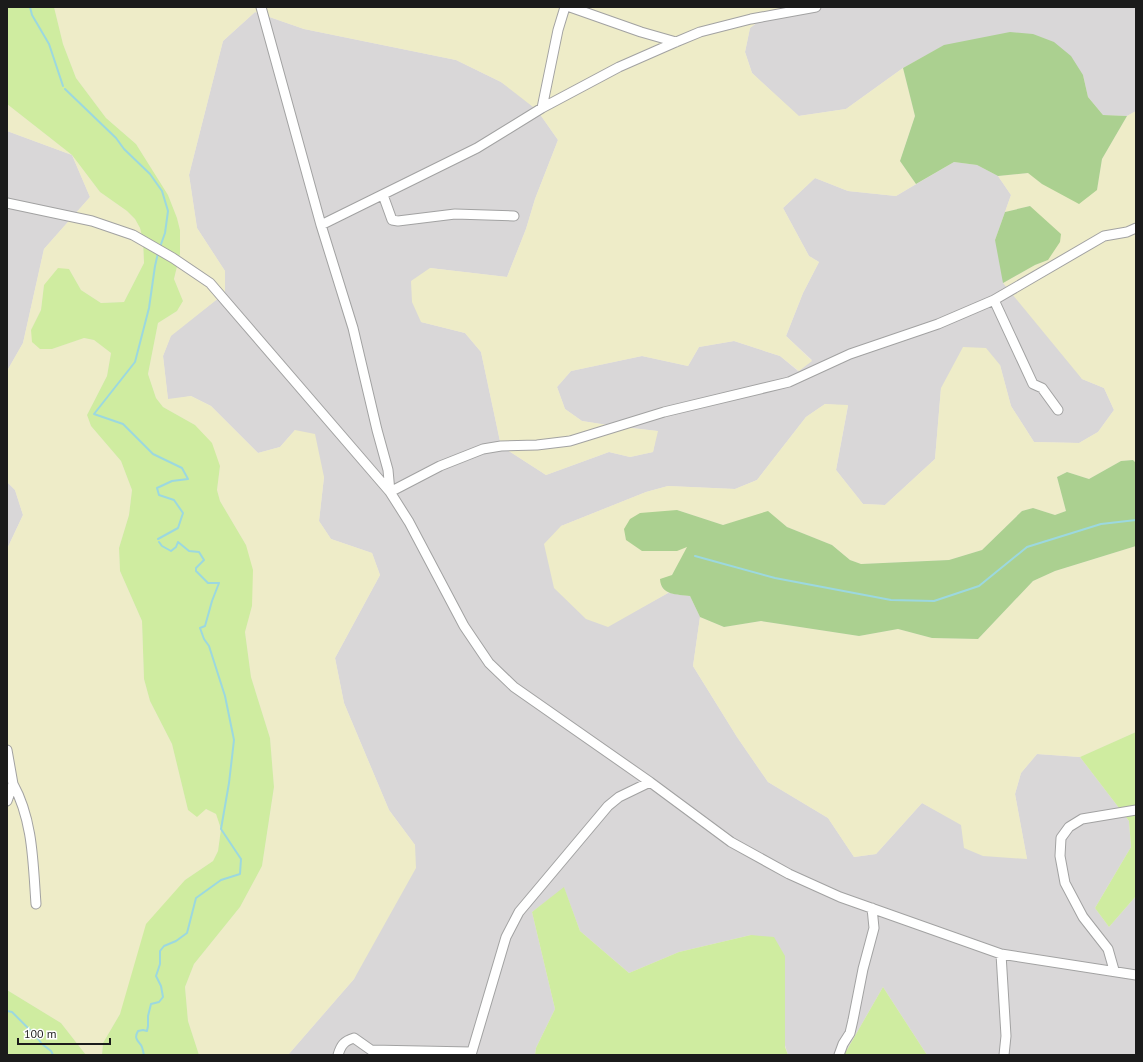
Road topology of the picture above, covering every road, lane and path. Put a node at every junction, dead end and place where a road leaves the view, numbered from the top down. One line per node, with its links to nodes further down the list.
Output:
1 (260, 7): 10 (street)
2 (565, 7): 6 (street)
3 (570, 7): 5 (street)
4 (816, 7): 5 (street)
5 (676, 42): 6 (street)
6 (542, 108): 7 (street)
7 (383, 195): 9 (street); 10 (street)
8 (7, 203): 14 (street)
9 (514, 216)
10 (321, 226): 14 (street)
11 (1136, 228): 12 (street)
12 (994, 300): 13 (street); 14 (street)
13 (1058, 410)
14 (390, 492): 16 (street)
15 (7, 750): 17 (street)
16 (650, 782): 21 (street); 25 (street)
17 (13, 784): 18 (street); 20 (street)
18 (7, 801)
19 (1136, 810): 23 (street)
20 (36, 904)
21 (872, 908): 22 (street); 27 (street)
22 (1001, 954): 23 (street); 28 (street)
23 (1114, 970): 24 (street)
24 (1136, 975)
25 (471, 1054): 26 (street)
26 (338, 1055)
27 (839, 1055)
28 (1004, 1055)

